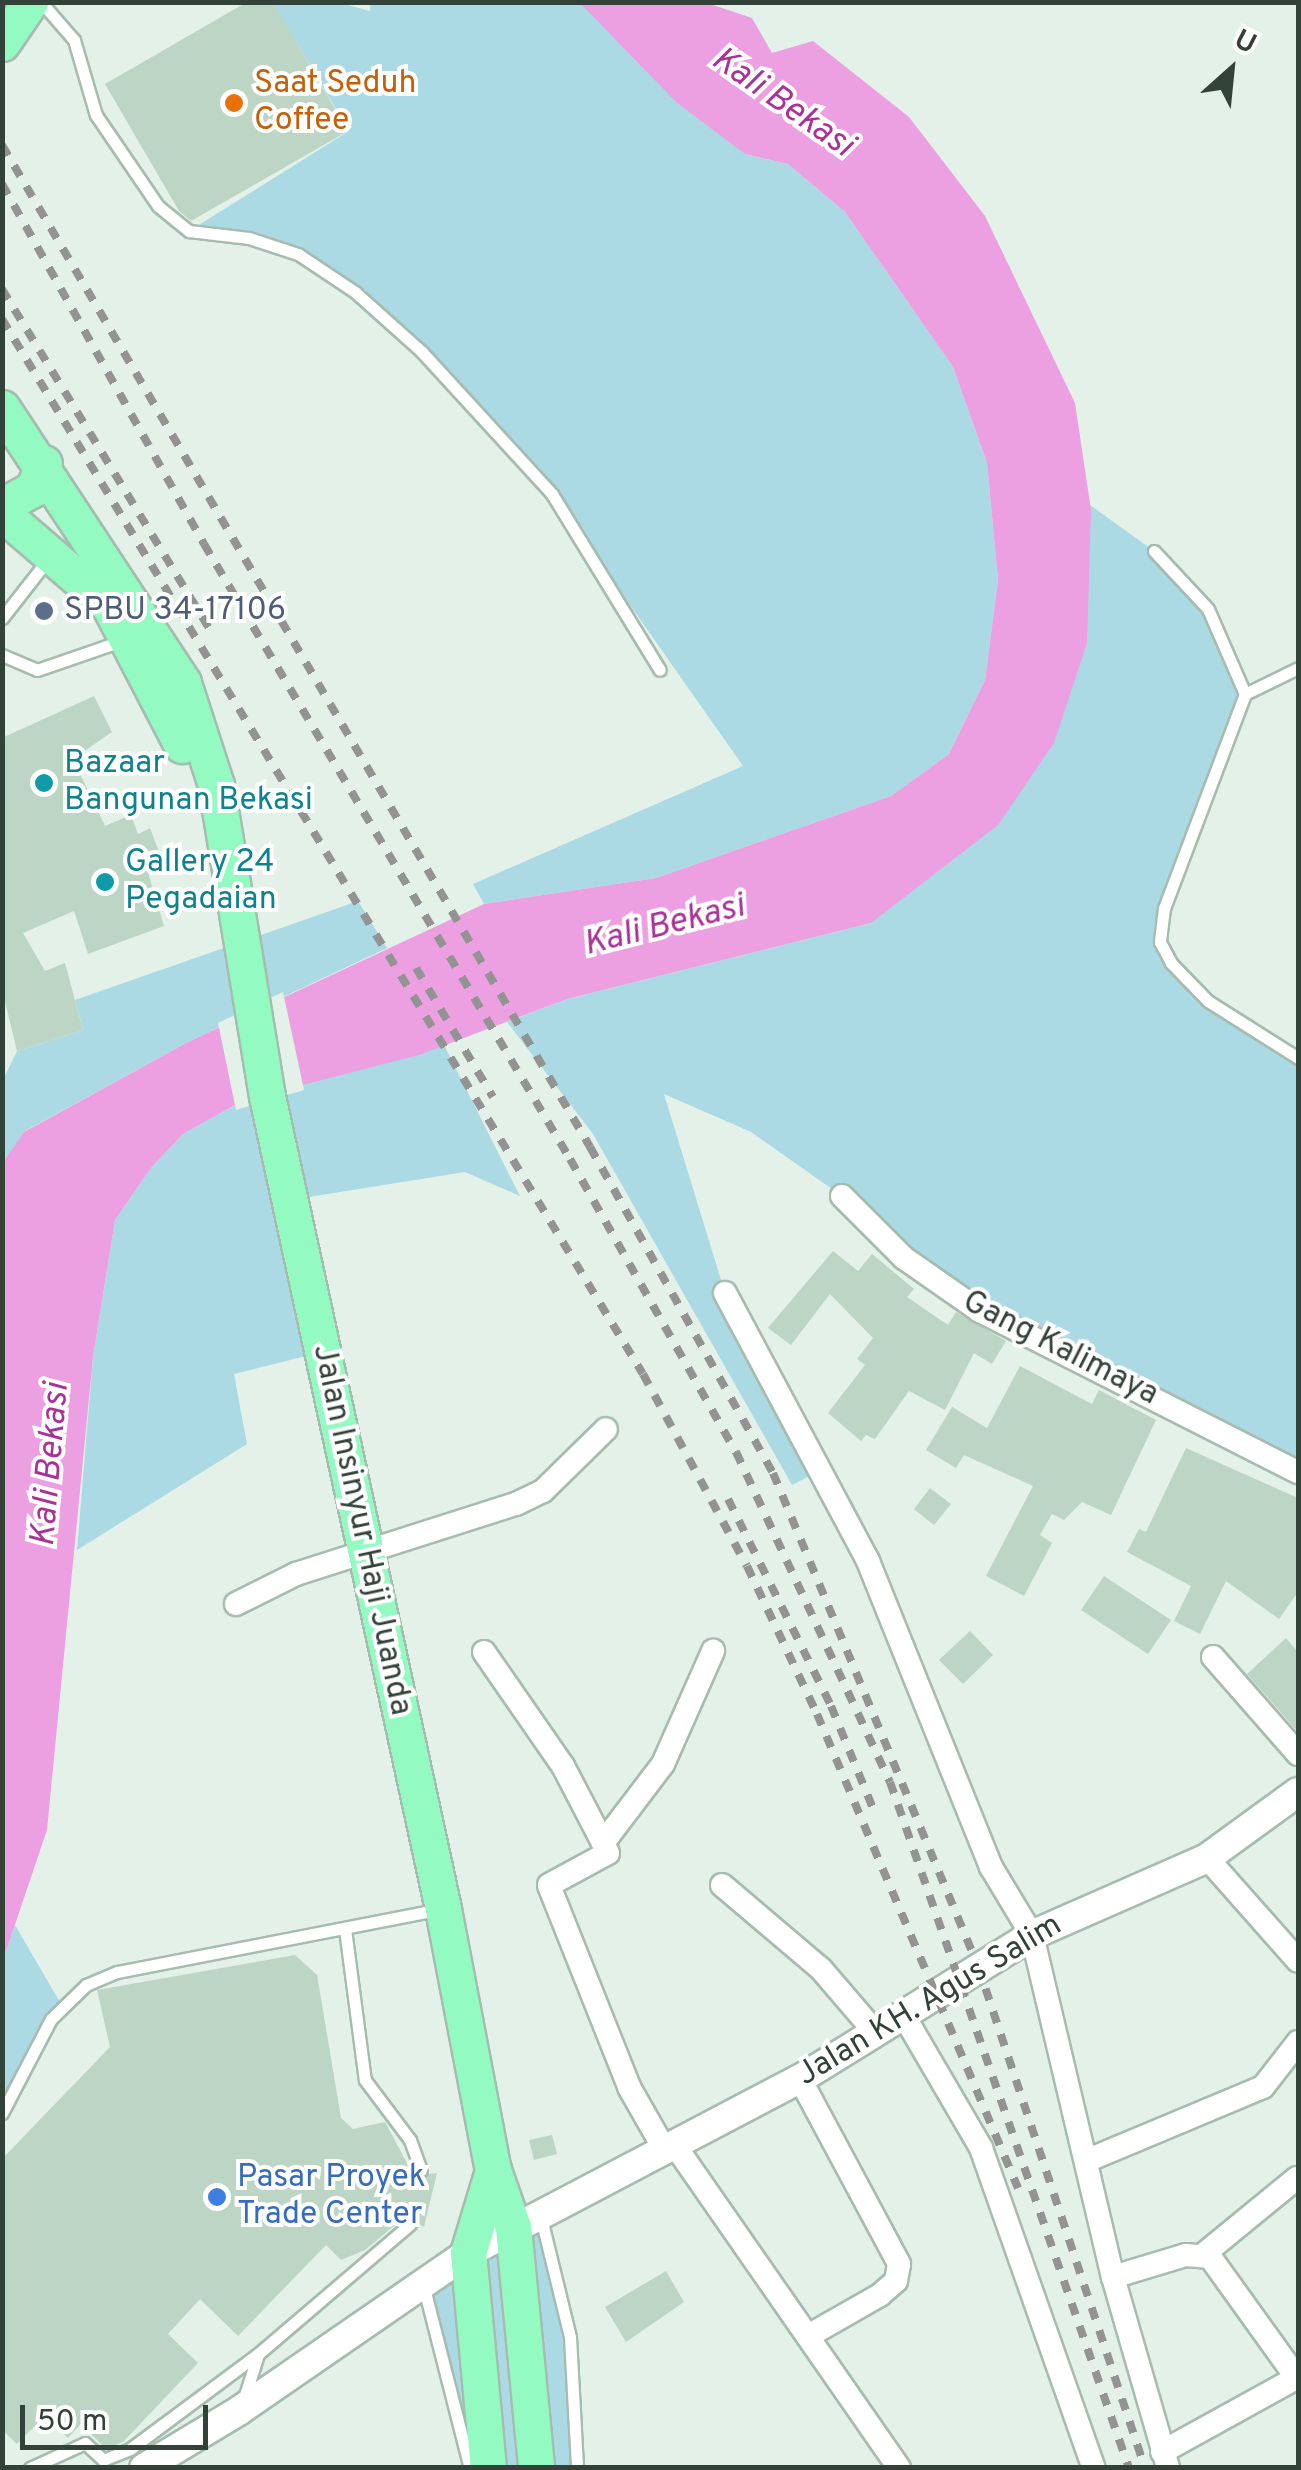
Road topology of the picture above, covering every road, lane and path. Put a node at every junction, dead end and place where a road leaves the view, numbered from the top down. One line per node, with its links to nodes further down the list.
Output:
1 (22, 14): 12 (lane)
2 (2, 408): 3 (main road, Jalan Insinyur Haji Juanda)
3 (44, 464): 4 (main road); 14 (main road, Jalan Insinyur Haji Juanda)
4 (2, 506)
5 (2, 514): 7 (main road, Jalan Insinyur Haji Juanda)
6 (1154, 551): 13 (lane)
7 (54, 552): 8 (lane); 9 (main road, Jalan Insinyur Haji Juanda)
8 (2, 618)
9 (129, 638): 10 (lane); 14 (main road, Jalan Insinyur Haji Juanda)
10 (4, 660)
11 (1298, 668): 13 (lane)
12 (660, 670)
13 (1245, 694): 15 (lane)
14 (228, 889): 20 (main road, Jalan Insinyur Haji Juanda)
15 (1298, 1058)
16 (842, 1196): 19 (street, Gang Kalimaya)
17 (725, 1293): 32 (street)
18 (606, 1429): 20 (street)
19 (1298, 1472)
20 (366, 1550): 21 (street); 30 (main road, Jalan Insinyur Haji Juanda)
21 (236, 1604)
22 (713, 1651): 27 (street)
23 (484, 1652): 27 (street)
24 (1213, 1657): 25 (street)
25 (1298, 1754)
26 (1298, 1792): 28 (street, Jalan KH. Agus Salim)
27 (603, 1843): 39 (street)
28 (1207, 1858): 32 (street, Jalan KH. Agus Salim); 33 (street)
29 (722, 1884): 35 (street)
30 (443, 1909): 31 (lane); 42 (main road, Jalan Insinyur Haji Juanda)
31 (344, 1929): 38 (lane); 41 (lane)
32 (1032, 1935): 34 (street, Jalan KH. Agus Salim); 40 (street)
33 (1298, 1961)
34 (904, 2016): 35 (street, Jalan KH. Agus Salim); 62 (street)
35 (875, 2032): 37 (street, Jalan KH. Agus Salim)
36 (1298, 2042): 40 (street)
37 (800, 2078): 39 (street, Jalan KH. Agus Salim); 50 (street)
38 (2, 2113)
39 (671, 2150): 44 (street, Jalan KH. Agus Salim); 50 (street)
40 (1086, 2161): 48 (street)
41 (421, 2170)
42 (493, 2170): 44 (main road, Jalan Insinyur Haji Juanda); 46 (main road, Jalan Insinyur Haji Juanda)
43 (1296, 2178): 47 (street)
44 (526, 2220): 46 (street, Jalan KH. Agus Salim); 59 (main road, Jalan Insinyur Haji Juanda); 60 (lane)
45 (410, 2224): 51 (lane)
46 (468, 2253): 49 (street, Jalan KH. Agus Salim); 58 (main road, Jalan Insinyur Haji Juanda)
47 (1204, 2254): 48 (street); 52 (street)
48 (1113, 2277): 54 (street)
49 (422, 2281): 53 (street, Jalan KH. Agus Salim); 57 (lane)
50 (808, 2336): 61 (street)
51 (258, 2354): 53 (lane); 55 (lane)
52 (1298, 2378): 54 (street)
53 (240, 2410): 56 (street, Jalan KH. Agus Salim)
54 (1166, 2460)
55 (30, 2468)
56 (144, 2468)
57 (470, 2468)
58 (488, 2468)
59 (536, 2468)
60 (577, 2468)
61 (899, 2468)
62 (1094, 2468)

